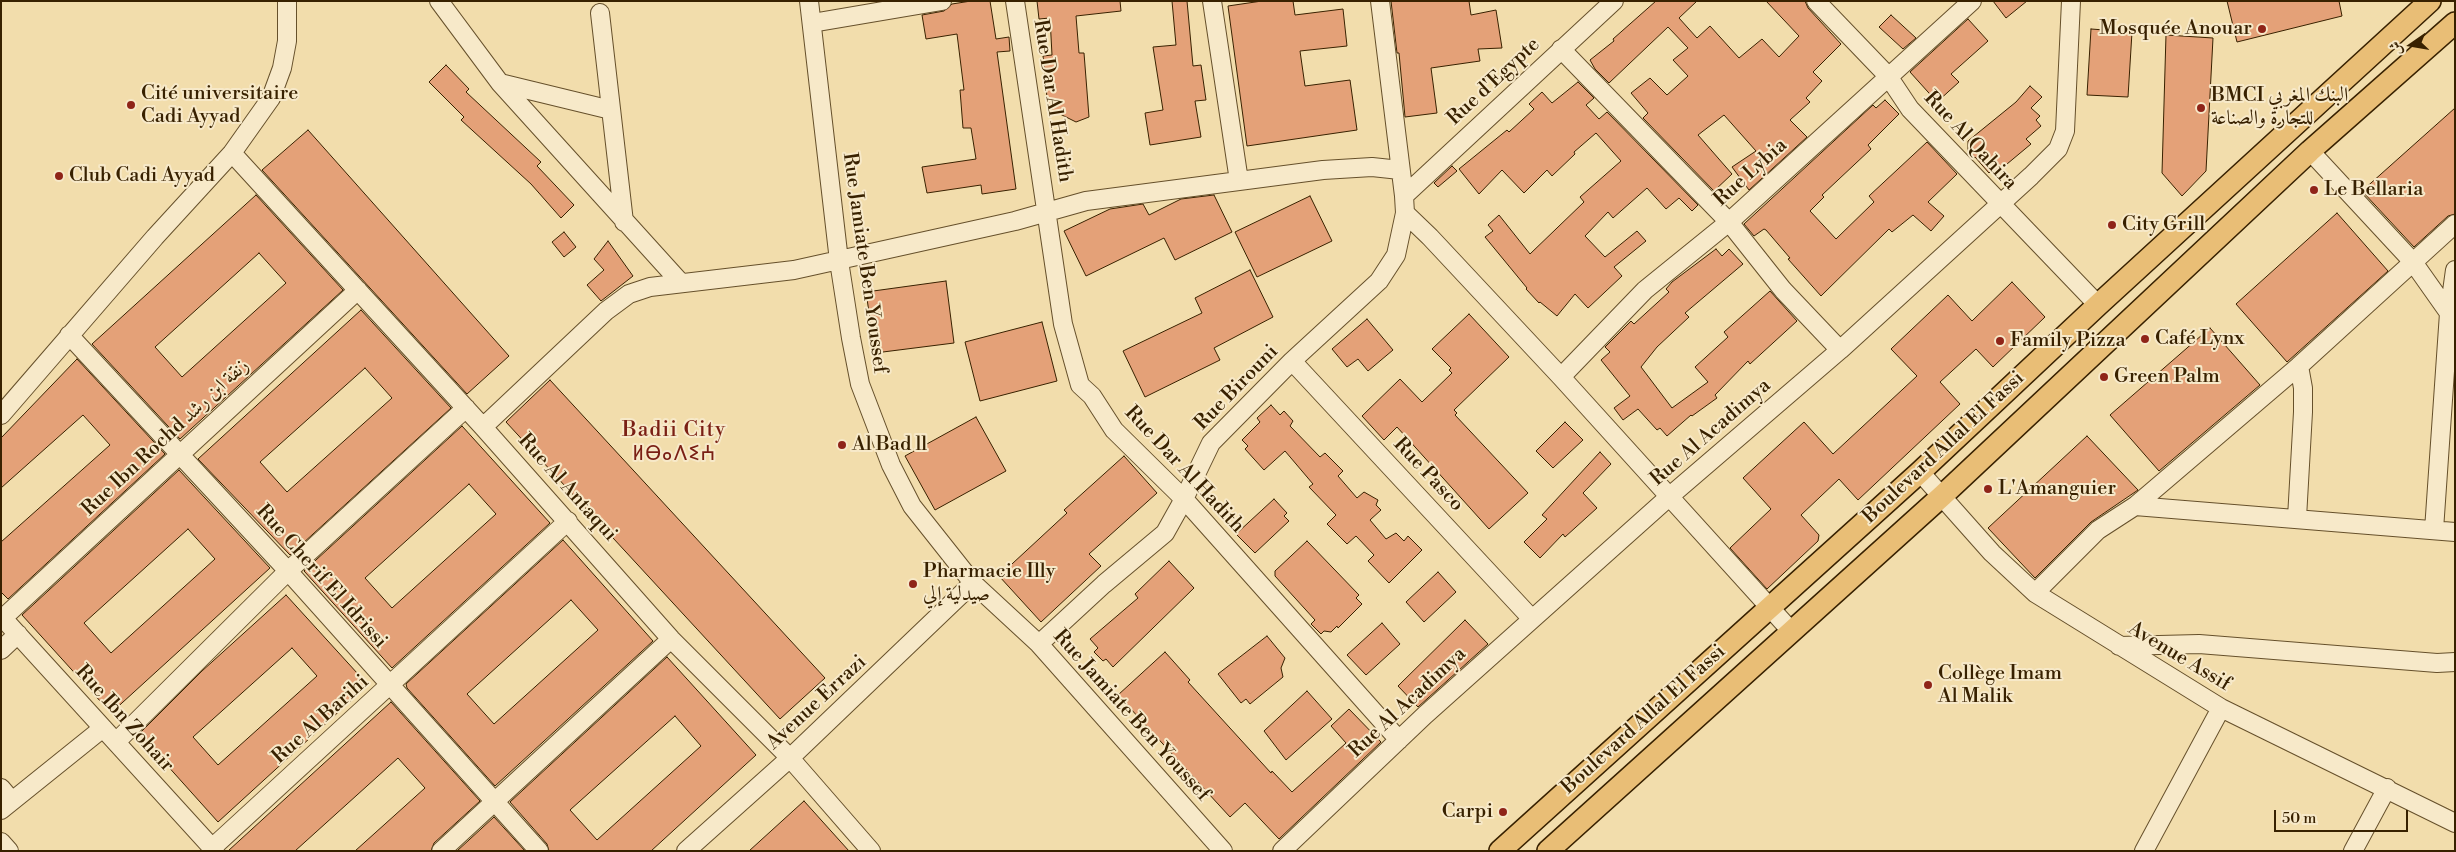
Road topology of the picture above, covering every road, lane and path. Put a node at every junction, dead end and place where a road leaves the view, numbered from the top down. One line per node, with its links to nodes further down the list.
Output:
1 (287, 1): 21 (street)
2 (438, 1): 18 (street)
3 (809, 1): 14 (street, Rue Jamiate Ben Youssef)
4 (942, 1): 14 (street)
5 (1015, 1): 26 (street, Rue Dar Al Hadith)
6 (1212, 1): 23 (street)
7 (1380, 1): 22 (street, Rue Birouni)
8 (1614, 1): 16 (street, Rue d'Egypte)
9 (1816, 1): 17 (street, Rue Al Qahira)
10 (1972, 1): 17 (street, Rue Lybia)
11 (2071, 1): 25 (street, Rue Al Acadimya)
12 (2430, 1): 36 (main road, Boulevard Allal El Fassi)
13 (600, 13): 19 (street)
14 (812, 23): 31 (street, Rue Jamiate Ben Youssef)
15 (2455, 23): 20 (main road, Boulevard Allal El Fassi)
16 (1561, 49): 24 (street, Rue d'Egypte); 29 (street)
17 (1888, 76): 25 (street, Rue Al Qahira); 29 (street, Rue Lybia)
18 (500, 83): 19 (street); 28 (street)
19 (611, 110): 28 (street)
20 (2310, 151): 32 (street); 49 (main road, Boulevard Allal El Fassi)
21 (232, 153): 35 (street, Rue Al Antaqui); 38 (street)
22 (1400, 170): 23 (street); 24 (street, Rue Birouni)
23 (1239, 181): 26 (street)
24 (1404, 196): 27 (street, Rue Birouni)
25 (1999, 203): 36 (street, Rue Al Qahira); 39 (street, Rue Al Acadimya)
26 (1047, 213): 31 (street); 50 (street, Rue Dar Al Hadith)
27 (1405, 213): 40 (street, Rue Birouni); 42 (street)
28 (624, 222): 34 (street)
29 (1729, 222): 39 (street); 42 (street, Rue Lybia)
30 (2455, 224): 32 (street)
31 (840, 261): 34 (street); 57 (street, Rue Jamiate Ben Youssef)
32 (2413, 262): 37 (street); 41 (street)
33 (2455, 270): 37 (street)
34 (681, 283): 45 (street)
35 (358, 290): 43 (street, Rue Al Antaqui); 46 (street, Rue Ibn Rochd زنقة ابن رشد)
36 (2098, 305): 47 (main road, Boulevard Allal El Fassi)
37 (2449, 313): 54 (street)
38 (69, 335): 44 (street); 46 (street, Rue Cherif El Idrissi)
39 (1840, 350): 48 (street, Rue Al Acadimya)
40 (1292, 361): 50 (street, Rue Birouni); 61 (street, Rue Pasco)
41 (2299, 366): 51 (street); 52 (street)
42 (1561, 377): 48 (street)
43 (466, 408): 45 (street, Rue Al Antaqui); 56 (street)
44 (1, 415)
45 (484, 427): 53 (street, Rue Al Antaqui)
46 (180, 455): 56 (street, Rue Cherif El Idrissi); 60 (street, Rue Ibn Rochd زنقة ابن رشد)
47 (1920, 472): 49 (street, Avenue Assif); 59 (main road, Boulevard Allal El Fassi)
48 (1670, 496): 59 (street); 61 (street, Rue Al Acadimya)
49 (1942, 496): 58 (street, Avenue Assif); 62 (main road, Boulevard Allal El Fassi)
50 (1184, 500): 65 (street, Rue Birouni); 72 (street, Rue Dar Al Hadith)
51 (2135, 506): 52 (street); 58 (street)
52 (2296, 518): 54 (street)
53 (568, 521): 64 (street, Rue Al Antaqui); 69 (street, Rue Al Barihi)
54 (2434, 530): 55 (street)
55 (2455, 532)
56 (288, 571): 69 (street, Rue Cherif El Idrissi); 73 (street)
57 (973, 583): 65 (street, Rue Jamiate Ben Youssef); 74 (street, Avenue Errazi)
58 (2035, 593): 66 (street, Avenue Assif)
59 (1770, 607): 62 (street); 88 (main road, Boulevard Allal El Fassi)
60 (2, 617): 63 (street, Rue Ibn Zohair)
61 (1532, 619): 72 (street, Rue Al Acadimya)
62 (1792, 632): 89 (main road, Boulevard Allal El Fassi)
63 (18, 634): 67 (street); 71 (street, Rue Ibn Zohair)
64 (671, 639): 74 (street, Rue Al Antaqui); 77 (street)
65 (1039, 644): 86 (street, Rue Jamiate Ben Youssef)
66 (2119, 646): 68 (street); 70 (street, Avenue Assif)
67 (1, 650)
68 (2455, 662)
69 (391, 685): 77 (street, Rue Cherif El Idrissi); 80 (street, Rue Al Barihi)
70 (2221, 708): 75 (street, Avenue Assif); 90 (street)
71 (103, 728): 73 (street, Rue Ibn Zohair); 76 (street)
72 (1399, 740): 87 (street, Rue Al Acadimya)
73 (116, 742): 80 (street, Rue Ibn Zohair)
74 (790, 758): 84 (street, Avenue Errazi); 85 (street, Rue Al Antaqui)
75 (2387, 788): 78 (street, Avenue Assif); 91 (street)
76 (5, 800)
77 (494, 803): 82 (street); 83 (street, Rue Cherif El Idrissi)
78 (2452, 818)
79 (1, 842): 81 (street)
80 (214, 849)
81 (9, 851)
82 (441, 851)
83 (539, 851)
84 (686, 851)
85 (871, 851)
86 (1223, 851)
87 (1282, 851)
88 (1500, 851)
89 (1548, 851)
90 (2144, 851)
91 (2353, 851)

